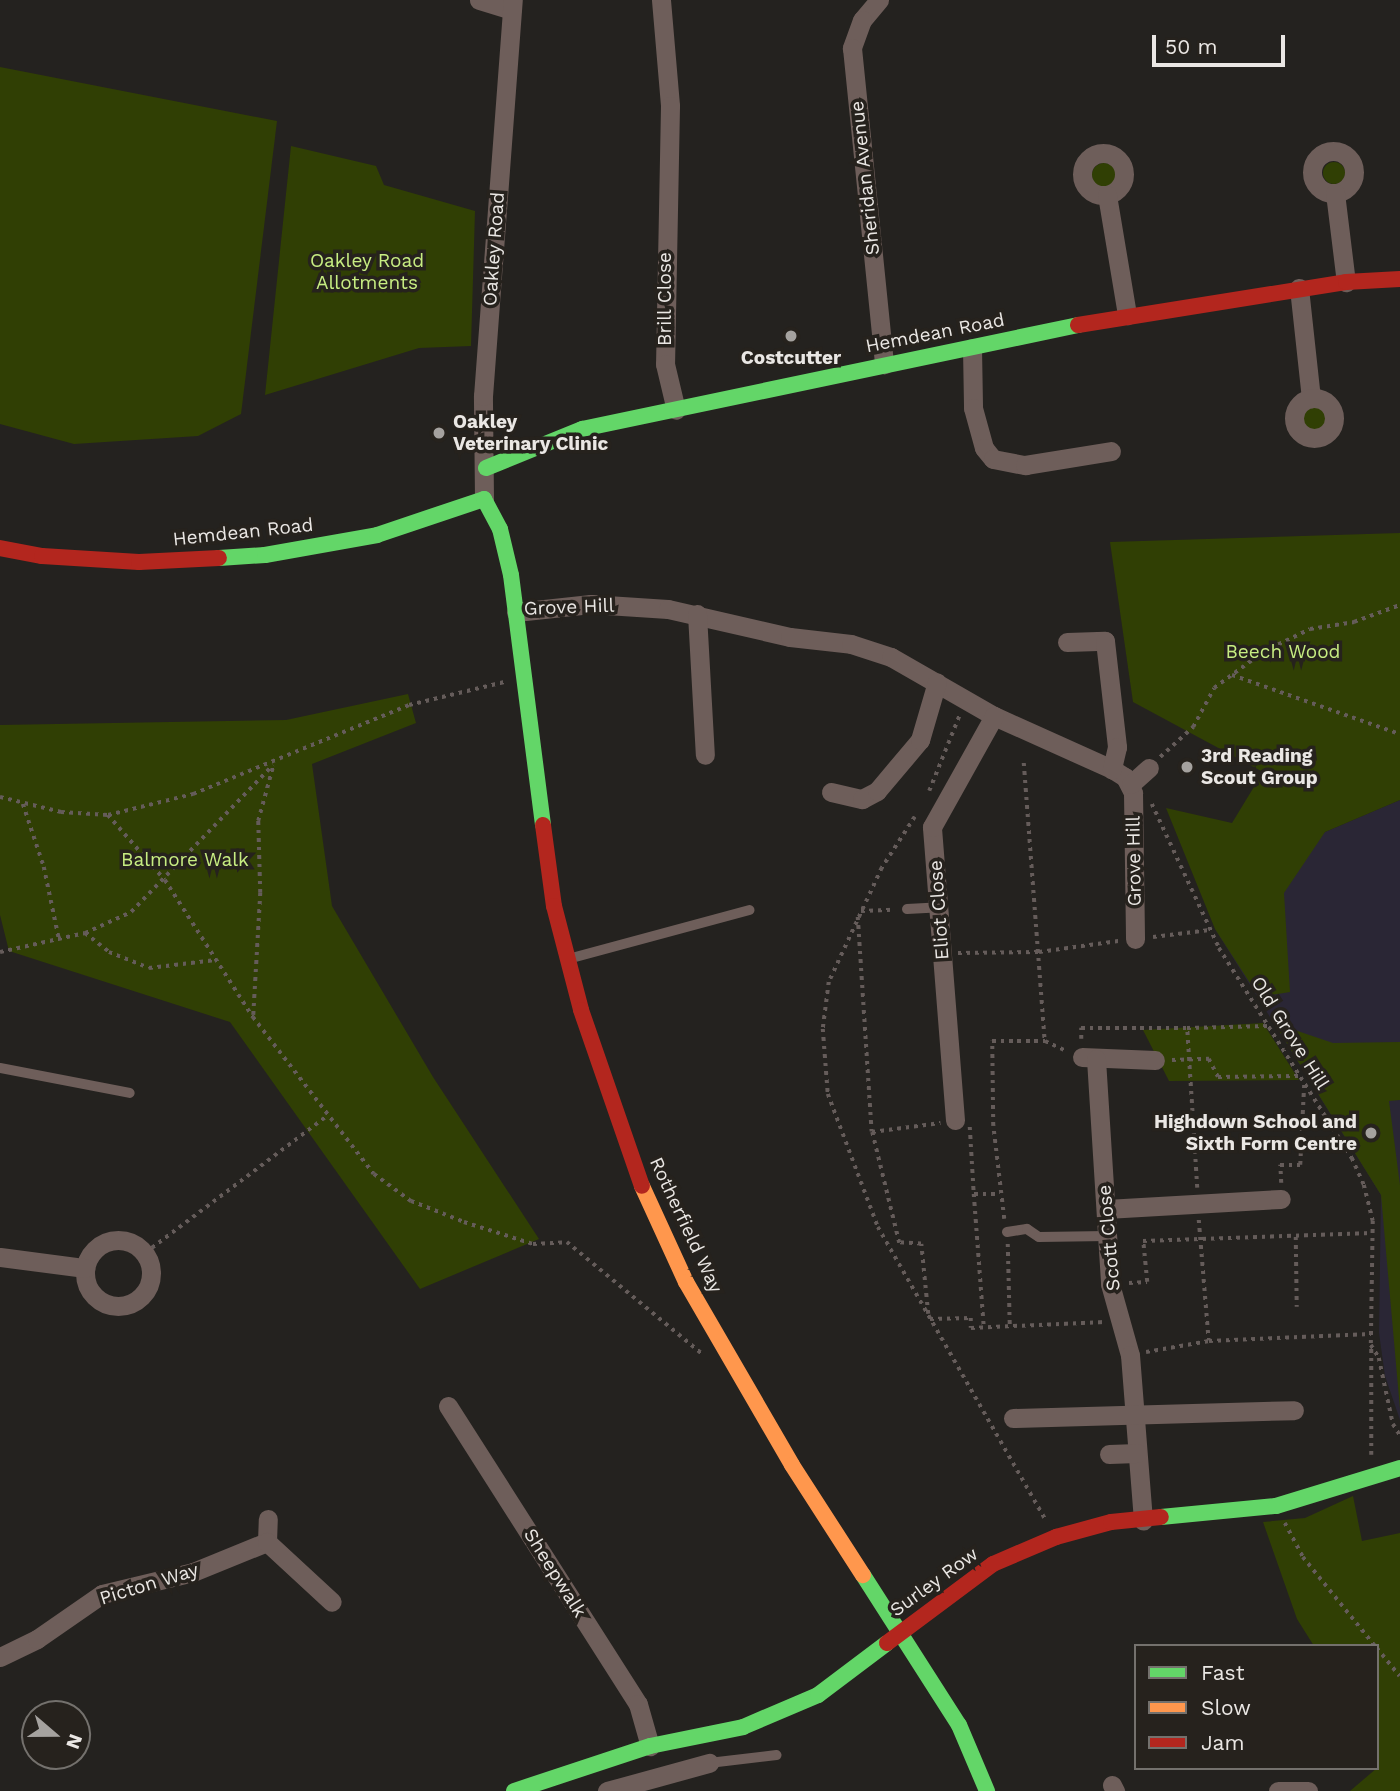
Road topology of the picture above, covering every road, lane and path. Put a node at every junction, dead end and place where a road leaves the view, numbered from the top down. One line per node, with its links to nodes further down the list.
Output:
1 (478, 0): 4 (street)
2 (665, 0): 14 (street, Brill Close)
3 (879, 0): 12 (street, Sheridan Avenue)
4 (512, 5): 16 (street, Oakley Road)
5 (1335, 193): 8 (street)
6 (1107, 195): 10 (street)
7 (1400, 279): 8 (street, Hemdean Road)
8 (1346, 282): 9 (street, Hemdean Road)
9 (1299, 288): 10 (street, Hemdean Road); 13 (street)
10 (1127, 315): 11 (street, Hemdean Road)
11 (972, 348): 12 (street, Hemdean Road); 15 (street)
12 (884, 364): 14 (street, Hemdean Road)
13 (1311, 398)
14 (676, 410): 16 (street, Hemdean Road)
15 (1111, 451)
16 (486, 468): 17 (street, Oakley Road)
17 (484, 499): 18 (street, Hemdean Road); 20 (street, Grove Hill)
18 (0, 548)
19 (1400, 605): 23 (path)
20 (516, 612): 21 (street, Grove Hill); 24 (street, Rotherfield Way)
21 (697, 614): 25 (street, Grove Hill); 29 (street)
22 (1068, 642): 33 (street)
23 (1232, 675): 28 (path); 32 (path)
24 (522, 677): 30 (path); 53 (street, Rotherfield Way)
25 (937, 682): 26 (street, Grove Hill); 35 (street)
26 (966, 699): 27 (street, Grove Hill); 36 (path)
27 (994, 716): 33 (street, Grove Hill); 42 (street, Eliot Close)
28 (1400, 734)
29 (705, 755)
30 (274, 763): 40 (path); 41 (path); 55 (path)
31 (1024, 763): 50 (path)
32 (1149, 768): 34 (street)
33 (1112, 769): 34 (street, Grove Hill)
34 (1131, 784): 46 (path, Old Grove Hill); 49 (street, Grove Hill)
35 (831, 792)
36 (926, 796)
37 (0, 797): 38 (path)
38 (23, 804): 40 (path); 48 (path)
39 (921, 806): 45 (path)
40 (108, 815): 41 (path)
41 (165, 880): 47 (path); 54 (path)
42 (940, 907): 43 (lane); 52 (street, Eliot Close)
43 (907, 909): 45 (path)
44 (750, 910): 53 (lane)
45 (860, 913): 68 (path); 84 (path)
46 (1210, 929): 49 (path); 56 (path, Old Grove Hill)
47 (85, 933): 48 (path); 54 (path)
48 (59, 939): 51 (path)
49 (1135, 939): 50 (path)
50 (1039, 951): 52 (path); 58 (path)
51 (0, 952)
52 (941, 953): 67 (street, Eliot Close)
53 (568, 959): 92 (street, Rotherfield Way)
54 (217, 960): 55 (path)
55 (253, 1017): 66 (path)
56 (1269, 1026): 57 (path); 63 (path, Old Grove Hill)
57 (1186, 1028): 59 (path); 60 (path)
58 (1045, 1041): 59 (path); 70 (path)
59 (1089, 1058): 61 (street); 73 (street, Scott Close)
60 (1190, 1059): 61 (path); 63 (path); 72 (path)
61 (1155, 1060)
62 (0, 1068): 65 (lane)
63 (1299, 1076): 64 (path, Old Grove Hill)
64 (1304, 1082): 71 (path); 75 (path, Old Grove Hill)
65 (130, 1093)
66 (327, 1116): 79 (path); 92 (path)
67 (955, 1121): 68 (path); 69 (path)
68 (872, 1132): 84 (path)
69 (974, 1194): 70 (path); 87 (path)
70 (998, 1194): 74 (path)
71 (1281, 1199): 72 (street)
72 (1198, 1204): 73 (street); 78 (path)
73 (1105, 1209): 76 (street, Scott Close)
74 (1007, 1232): 76 (lane); 86 (path)
75 (1372, 1233): 77 (path); 88 (path, Old Grove Hill)
76 (1107, 1236): 82 (street, Scott Close)
77 (1296, 1237): 78 (path); 83 (path)
78 (1201, 1240): 82 (path); 89 (path)
79 (145, 1253): 81 (street); 81 (street)
80 (0, 1257): 81 (street)
81 (85, 1268)
82 (1110, 1284): 85 (street, Scott Close)
83 (1297, 1307)
84 (929, 1317): 87 (path); 105 (path)
85 (1121, 1321): 86 (path); 91 (street, Scott Close)
86 (1010, 1326): 87 (path)
87 (984, 1327)
88 (1371, 1334): 89 (path); 90 (path, Old Grove Hill)
89 (1209, 1341): 91 (path)
90 (1371, 1345): 97 (path, Old Grove Hill); 101 (path)
91 (1130, 1354): 95 (street, Scott Close)
92 (730, 1360): 108 (street, Rotherfield Way)
93 (448, 1406): 113 (street, Sheepwalk)
94 (1294, 1410): 95 (street)
95 (1135, 1415): 96 (street); 98 (street, Scott Close)
96 (1013, 1418)
97 (1400, 1435)
98 (1137, 1453): 99 (street); 104 (street, Scott Close)
99 (1109, 1454)
100 (1400, 1468): 101 (street, Surley Row)
101 (1371, 1478): 102 (street, Surley Row)
102 (1276, 1506): 104 (street, Surley Row); 109 (path)
103 (268, 1519): 106 (street)
104 (1143, 1520): 105 (street, Surley Row)
105 (1056, 1537): 108 (street, Surley Row)
106 (267, 1542): 107 (street); 111 (street, Picton Way)
107 (332, 1602)
108 (902, 1631): 113 (street, Surley Row); 119 (street, Rotherfield Way)
109 (1374, 1644)
110 (1379, 1651): 112 (path)
111 (0, 1657)
112 (1400, 1676)
113 (645, 1748): 116 (street, Sheepwalk); 117 (street, Surley Row)
114 (777, 1755): 115 (lane)
115 (709, 1763): 116 (street)
116 (651, 1785): 118 (street)
117 (514, 1791)
118 (607, 1791)
119 (987, 1791)
120 (1278, 1791): 121 (street)
121 (1308, 1791)

